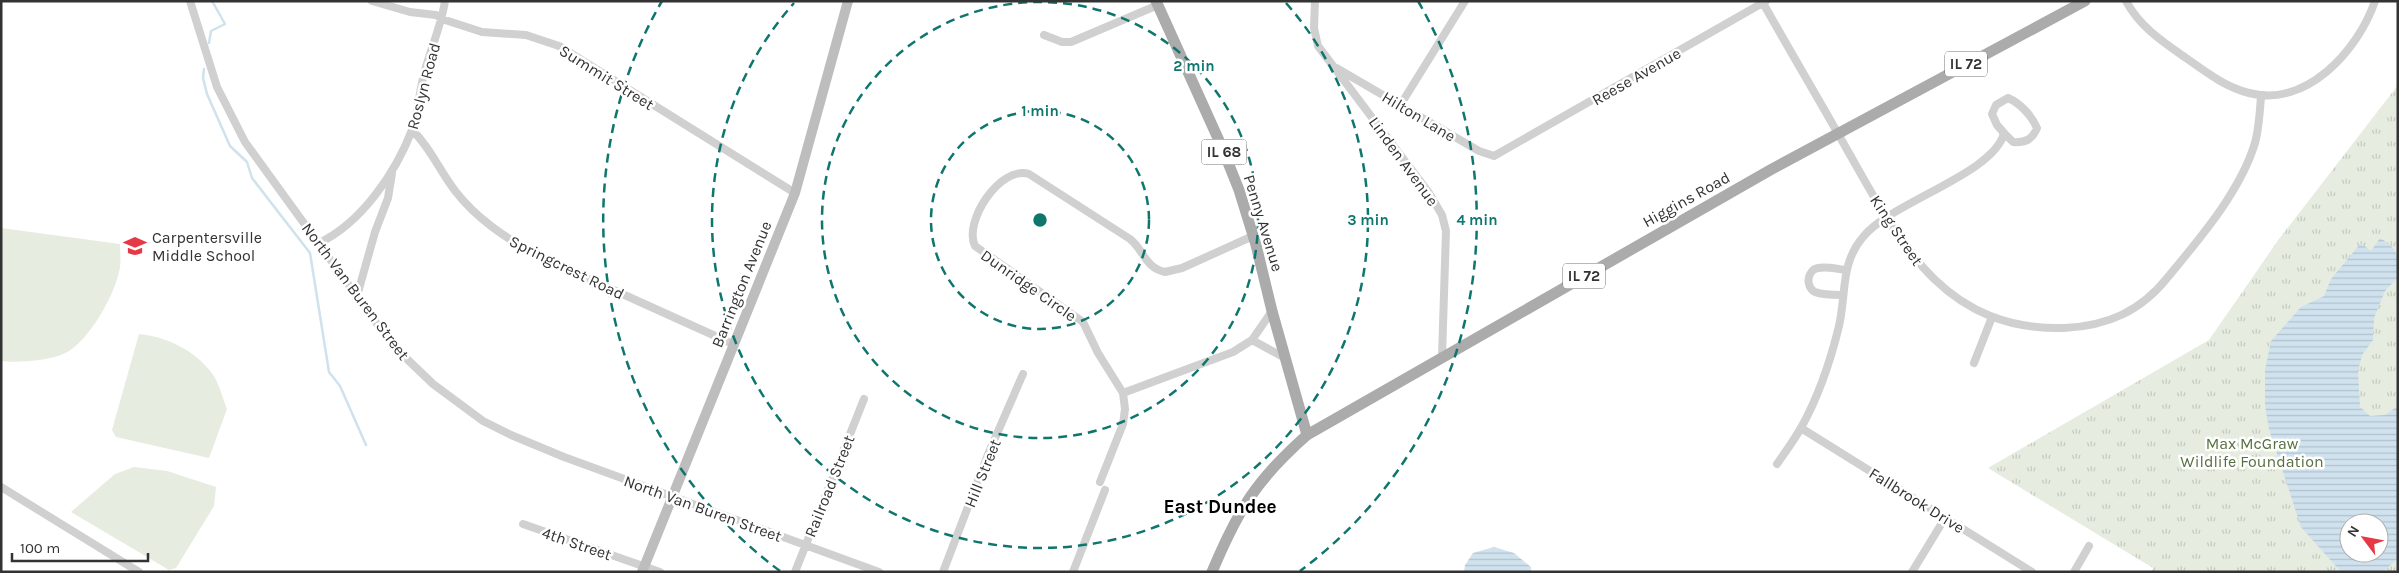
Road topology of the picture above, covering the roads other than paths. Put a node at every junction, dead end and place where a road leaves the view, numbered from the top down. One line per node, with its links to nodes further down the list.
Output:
1 (190, 1): 25 (street, North Van Buren Street)
2 (372, 1): 12 (street, Summit Street)
3 (445, 1): 12 (street, Roslyn Road)
4 (1315, 1): 14 (street, Linden Avenue)
5 (1465, 1): 16 (street)
6 (2085, 1): 18 (main road, Higgins Road / IL 72)
7 (2126, 1): 15 (street)
8 (2376, 1): 15 (street)
9 (846, 2): 22 (street, Barrington Avenue)
10 (1157, 3): 13 (street); 24 (main road, Penny Avenue / IL 68)
11 (1760, 3): 18 (street, King Street); 20 (street, Reese Avenue)
12 (442, 19): 17 (street, Roslyn Road); 22 (street, Summit Street)
13 (1044, 35)
14 (1333, 66): 16 (street, Hilton Lane); 33 (street, Linden Avenue)
15 (2261, 96): 30 (street, King Street)
16 (1401, 104): 20 (street, Hilton Lane)
17 (412, 130): 21 (street, Roslyn Road); 32 (street, Springcrest Road)
18 (1838, 133): 23 (street, King Street); 33 (main road, Higgins Road / IL 72)
19 (2004, 133): 19 (street); 23 (street)
20 (1506, 150)
21 (392, 168): 25 (street, Roslyn Road); 27 (street, Roslyn Road)
22 (795, 193): 32 (street, Barrington Avenue)
23 (1886, 218): 26 (street); 30 (street, King Street)
24 (1254, 236): 29 (main road, Penny Avenue / IL 68); 37 (street, Dunridge Circle)
25 (319, 244): 27 (street, North Van Buren Street)
26 (1846, 270): 28 (street); 28 (street)
27 (357, 296): 45 (street, North Van Buren Street)
28 (1842, 296): 39 (street)
29 (1272, 310): 31 (street); 34 (main road, Penny Avenue / IL 68)
30 (1992, 317): 35 (street)
31 (1252, 340): 34 (street); 37 (street)
32 (733, 344): 45 (street, Barrington Avenue)
33 (1442, 357): 40 (main road, Higgins Road / IL 72)
34 (1285, 358): 40 (main road, Penny Avenue / IL 68)
35 (1974, 363)
36 (1023, 374): 55 (street, Hill Street)
37 (1123, 393): 42 (street)
38 (864, 399): 48 (street, Railroad Street)
39 (1801, 428): 41 (street); 46 (street, Fallbrook Drive)
40 (1307, 435): 57 (main road, IL 72)
41 (1777, 464)
42 (1100, 482)
43 (2, 490): 51 (street)
44 (1106, 490): 56 (street)
45 (672, 497): 48 (street, North Van Buren Street); 50 (street, Barrington Avenue)
46 (1945, 518): 58 (street); 59 (street, Fallbrook Drive)
47 (523, 524): 50 (street, 4th Street)
48 (806, 546): 53 (street, Railroad Street); 54 (street, North Van Buren Street)
49 (2090, 546): 60 (street)
50 (643, 569): 52 (street, 4th Street)
51 (139, 572)
52 (660, 572)
53 (795, 572)
54 (879, 572)
55 (942, 572)
56 (1073, 572)
57 (1212, 572)
58 (1912, 572)
59 (2032, 572)
60 (2074, 572)

